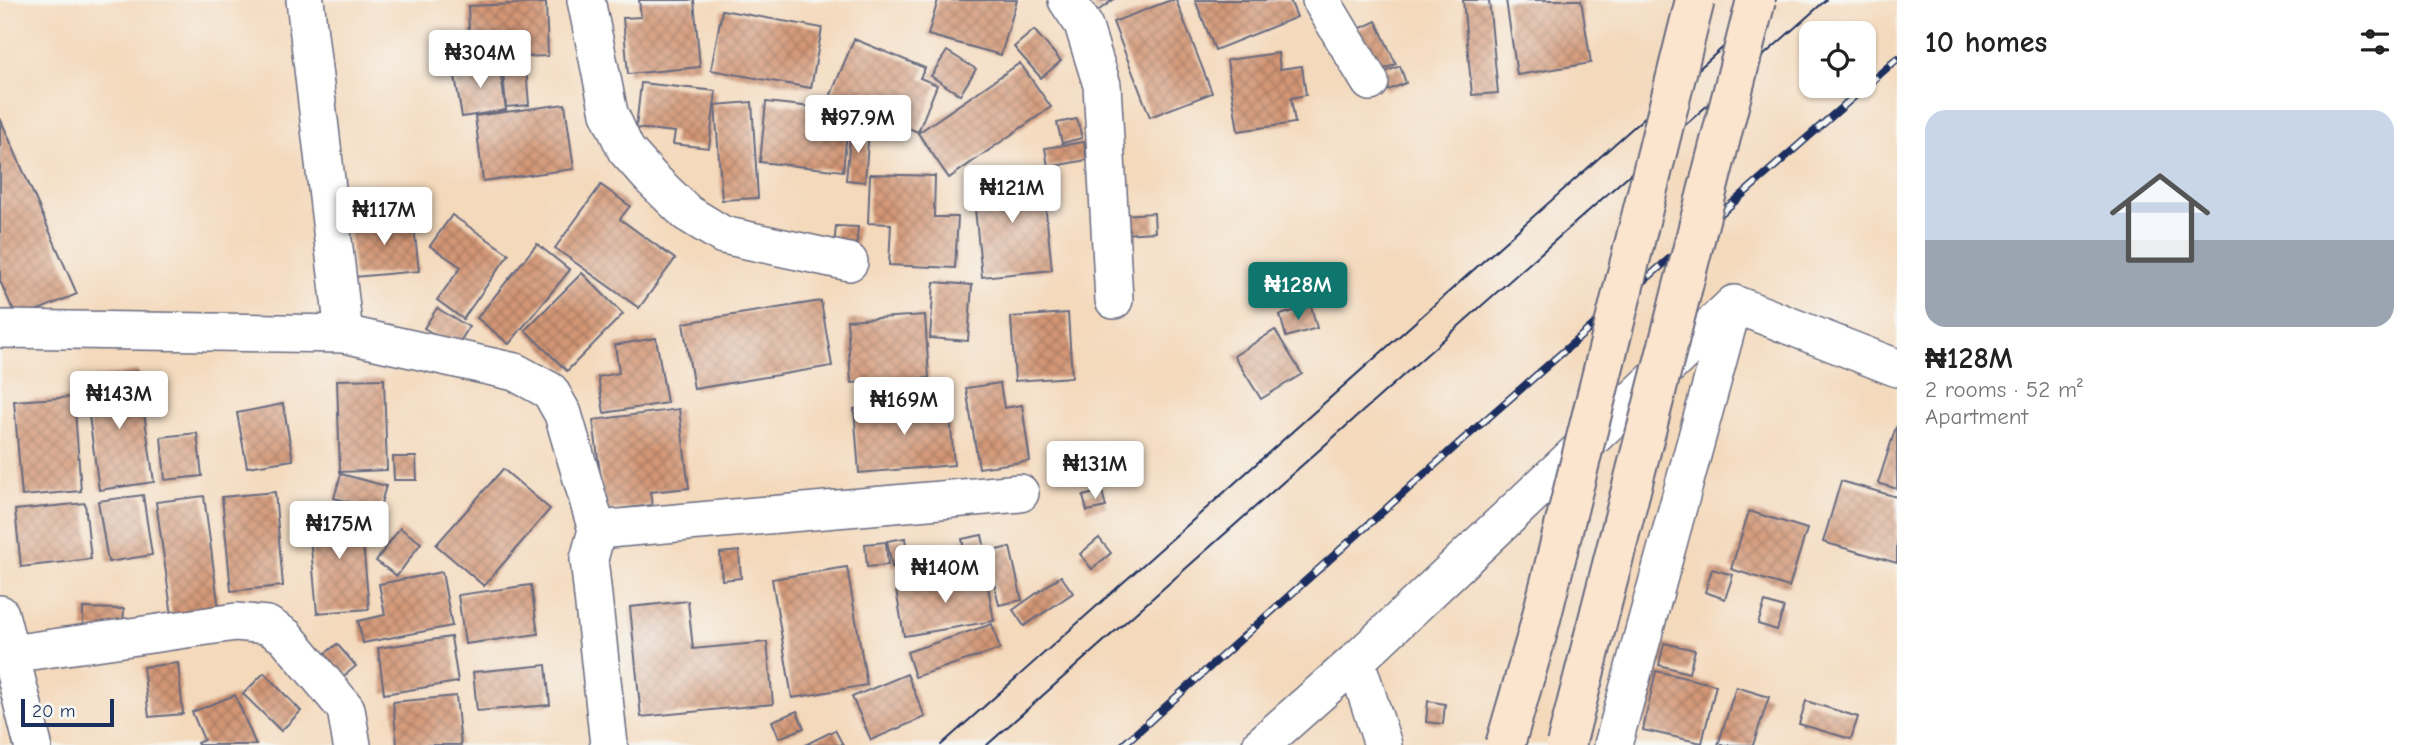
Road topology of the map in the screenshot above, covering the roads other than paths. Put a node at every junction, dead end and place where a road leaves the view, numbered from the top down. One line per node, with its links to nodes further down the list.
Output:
1 (305, 0): 12 (street)
2 (586, 0): 8 (street)
3 (1067, 0): 9 (street)
4 (1695, 0): 24 (main road, bridge)
5 (1756, 0): 25 (main road, bridge)
6 (1327, 2): 7 (street)
7 (1370, 82)
8 (849, 262)
9 (1114, 300)
10 (1734, 304): 13 (street); 18 (street); 26 (street)
11 (0, 329): 12 (street)
12 (344, 334): 15 (street)
13 (1897, 368)
14 (1020, 493): 15 (street)
15 (597, 530): 21 (street)
16 (0, 614): 17 (street)
17 (10, 654): 19 (street); 20 (street)
18 (1356, 660): 22 (street); 23 (street)
19 (33, 745)
20 (352, 745)
21 (609, 745)
22 (1261, 745)
23 (1383, 745)
24 (1505, 745)
25 (1566, 745)
26 (1613, 745)

